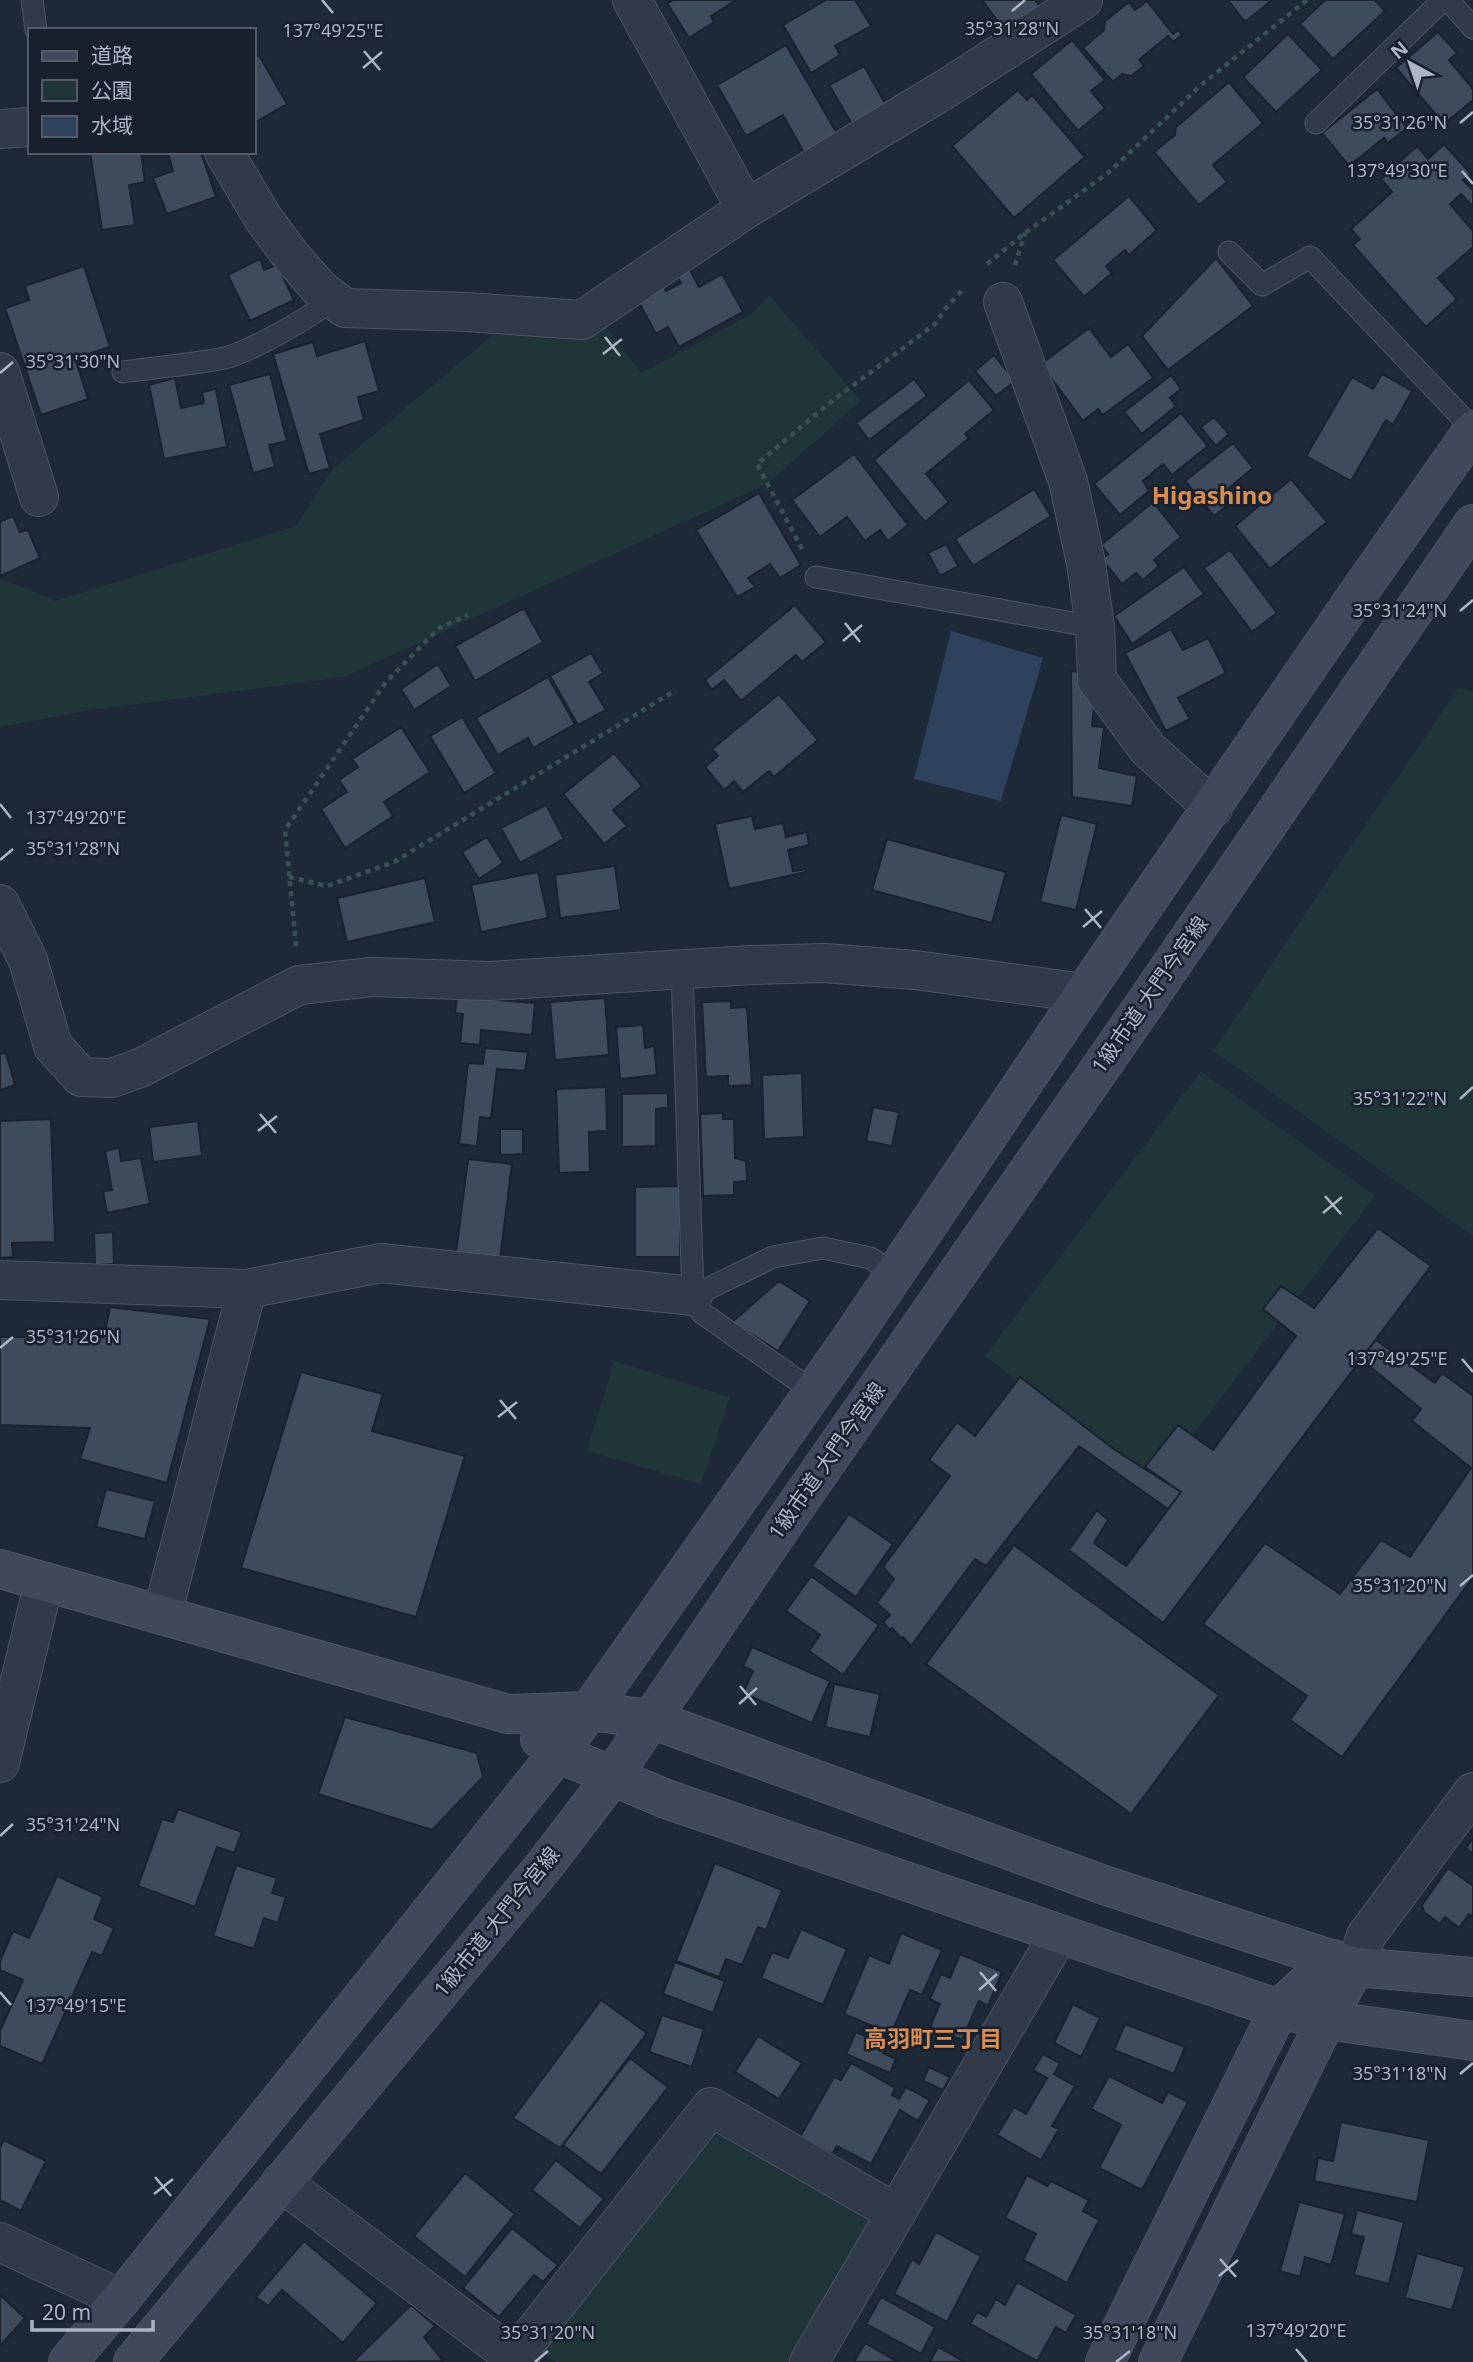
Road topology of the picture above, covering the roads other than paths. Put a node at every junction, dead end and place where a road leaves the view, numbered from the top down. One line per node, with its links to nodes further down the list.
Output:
1 (32, 0): 5 (lane)
2 (632, 0): 11 (street)
3 (1083, 0): 11 (street)
4 (1445, 0): 6 (lane); 7 (lane)
5 (36, 28)
6 (1473, 28)
7 (1316, 123)
8 (28, 127): 9 (street)
9 (0, 129)
10 (225, 154): 13 (street)
11 (746, 209): 13 (street)
12 (1229, 252): 17 (lane)
13 (332, 298): 16 (lane)
14 (1003, 302): 21 (street)
15 (0, 372): 18 (street)
16 (123, 372)
17 (1473, 429): 22 (street)
18 (39, 497)
19 (1473, 524): 36 (street, 1級市道 大門今宮線)
20 (816, 577): 21 (lane)
21 (1095, 627): 22 (street)
22 (1213, 808): 25 (street)
23 (0, 904): 24 (street)
24 (682, 969): 25 (street); 29 (lane)
25 (1084, 993): 26 (street)
26 (895, 1274): 29 (lane); 30 (street)
27 (0, 1280): 28 (street)
28 (247, 1289): 29 (street); 33 (street)
29 (693, 1296): 30 (lane)
30 (814, 1392): 34 (street)
31 (0, 1569): 32 (street)
32 (44, 1582): 33 (street); 38 (street)
33 (162, 1615): 35 (street)
34 (589, 1712): 35 (street); 36 (street); 37 (street)
35 (508, 1714): 37 (street)
36 (651, 1719): 39 (street, 1級市道 大門今宮線); 42 (street)
37 (558, 1753): 39 (street); 50 (street)
38 (0, 1763)
39 (612, 1777): 41 (street); 47 (street, 1級市道 大門今宮線)
40 (1473, 1792): 42 (street)
41 (1059, 1934): 44 (street); 48 (street)
42 (1351, 1954): 43 (street); 44 (street); 45 (street)
43 (1473, 1978)
44 (1279, 2009): 45 (street); 55 (street)
45 (1326, 2020): 46 (street); 56 (street)
46 (1473, 2041)
47 (281, 2182): 51 (street); 53 (street, 1級市道 大門今宮線)
48 (896, 2213): 51 (street); 54 (street)
49 (0, 2242): 50 (street)
50 (121, 2300): 52 (street)
51 (511, 2359)
52 (68, 2362)
53 (133, 2362)
54 (809, 2362)
55 (1105, 2362)
56 (1157, 2362)

